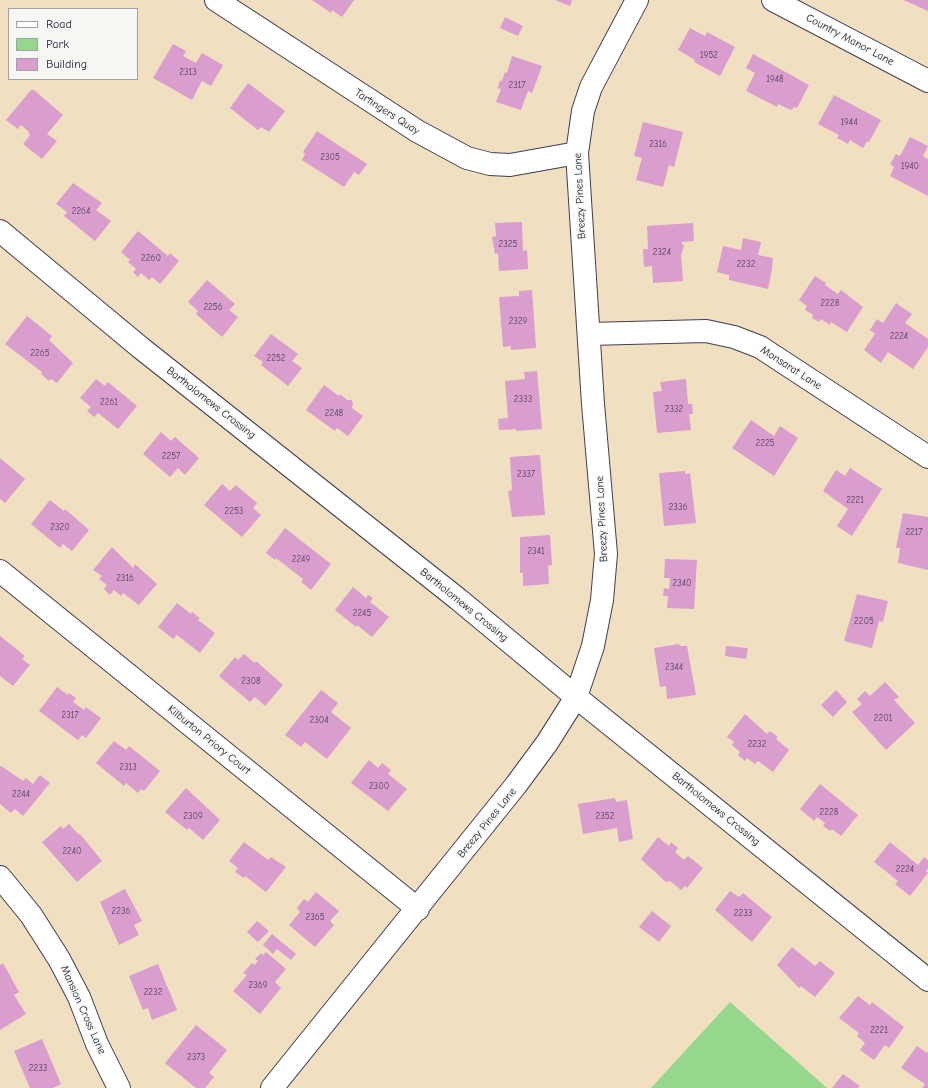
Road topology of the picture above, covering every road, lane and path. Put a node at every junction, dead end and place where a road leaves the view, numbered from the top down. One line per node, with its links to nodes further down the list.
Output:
1 (216, 0): 5 (street, Tartingers Quay)
2 (637, 0): 5 (street, Breezy Pines Lane)
3 (773, 0): 4 (street, Country Manor Lane)
4 (928, 81)
5 (577, 153): 7 (street, Breezy Pines Lane)
6 (0, 231): 10 (street, Bartholomews Crossing)
7 (589, 334): 8 (street, Monsarat Lane); 10 (street, Breezy Pines Lane)
8 (928, 457)
9 (0, 571): 12 (street, Kilburton Priory Court)
10 (576, 697): 12 (street, Breezy Pines Lane); 13 (street, Bartholomews Crossing)
11 (0, 877): 14 (street, Mansion Cross Lane)
12 (418, 908): 15 (street, Breezy Pines Lane)
13 (928, 980)
14 (119, 1088)
15 (272, 1088)

